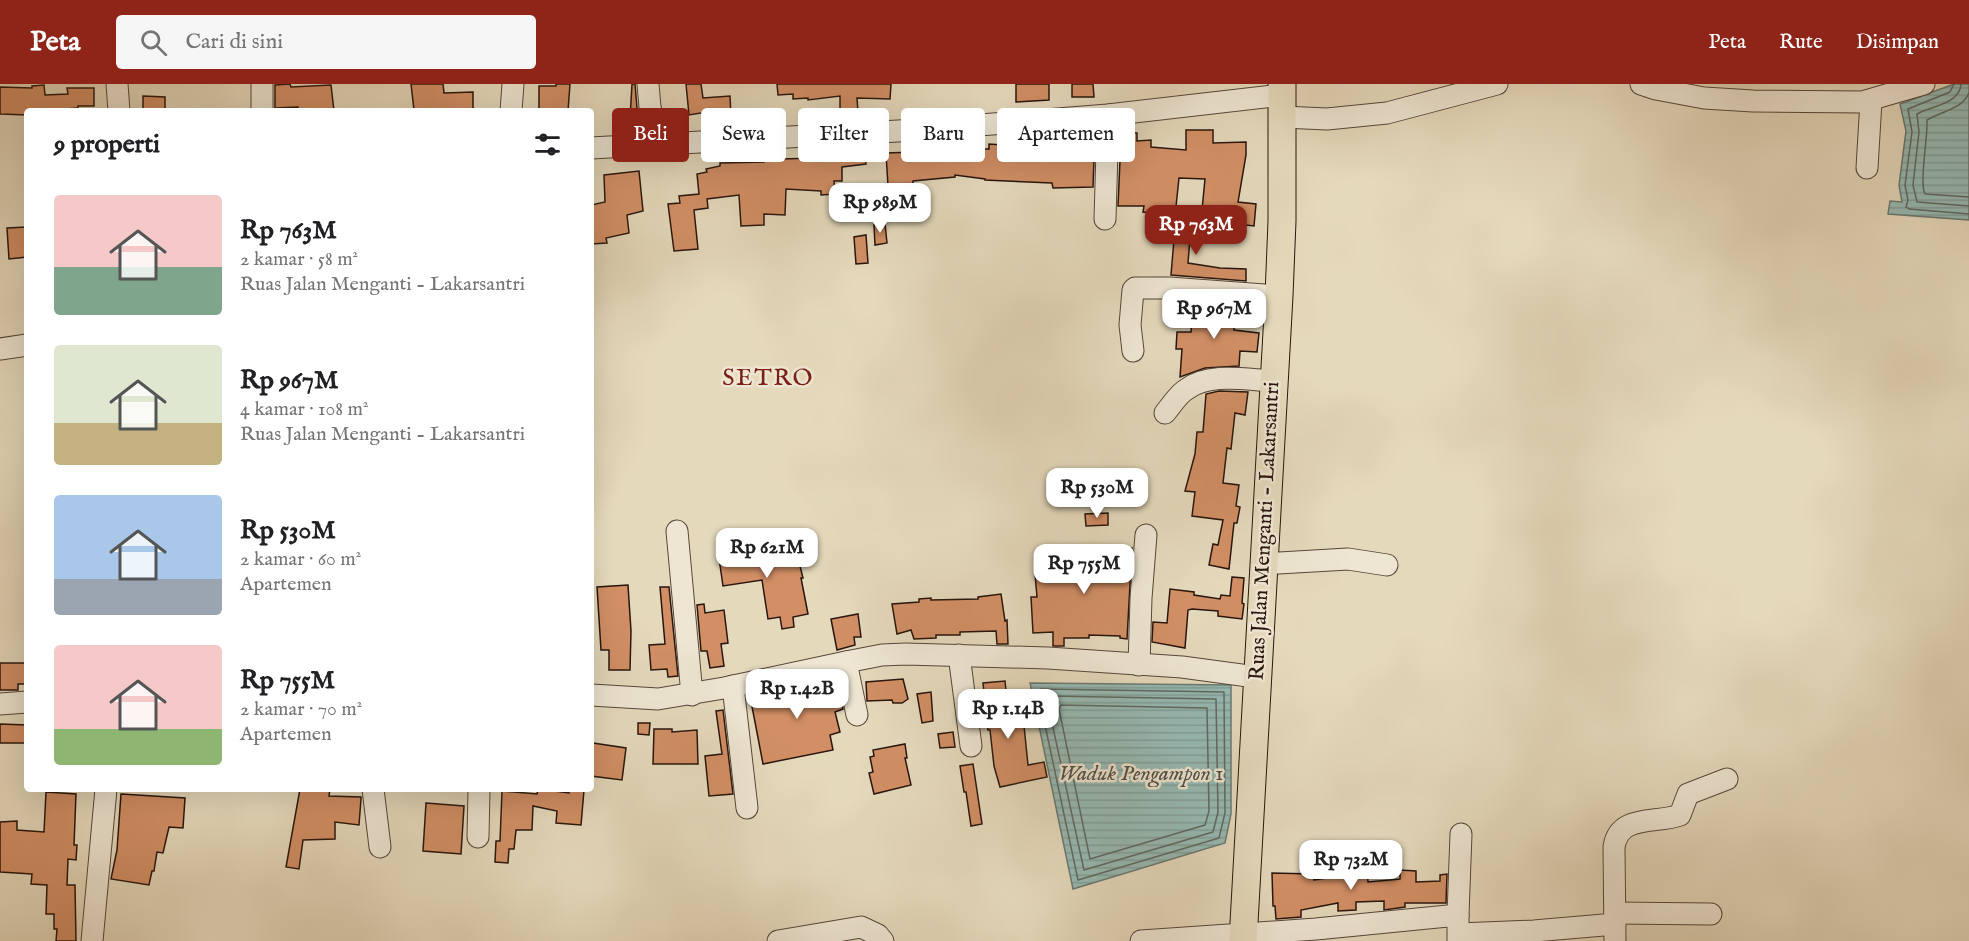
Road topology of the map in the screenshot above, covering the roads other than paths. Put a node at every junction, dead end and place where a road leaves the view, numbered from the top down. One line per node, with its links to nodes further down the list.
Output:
1 (117, 84): 12 (street)
2 (261, 84): 13 (street)
3 (513, 84): 14 (street)
4 (648, 84): 15 (street)
5 (1497, 84): 10 (street)
6 (1641, 84): 11 (street)
7 (1711, 84): 8 (street)
8 (1716, 84)
9 (1924, 84): 11 (street)
10 (1282, 99): 16 (street); 24 (main road, Ruas Jalan Menganti - Lakarsantri)
11 (1871, 101): 22 (street)
12 (119, 108)
13 (262, 108)
14 (511, 108)
15 (650, 108)
16 (1135, 113)
17 (997, 124): 18 (street)
18 (689, 141)
19 (612, 146): 20 (street)
20 (594, 148)
21 (1107, 162): 23 (street)
22 (1867, 168)
23 (1105, 219)
24 (1279, 296): 27 (street); 28 (main road, Ruas Jalan Menganti - Lakarsantri)
25 (24, 345): 26 (street)
26 (0, 349)
27 (1133, 351)
28 (1274, 381): 29 (street); 32 (main road, Ruas Jalan Menganti - Lakarsantri)
29 (1165, 413)
30 (677, 531): 40 (street)
31 (1146, 535): 36 (street)
32 (1263, 564): 33 (street); 37 (main road, Ruas Jalan Menganti - Lakarsantri)
33 (1387, 565)
34 (959, 655): 35 (street); 36 (street); 44 (street)
35 (846, 662): 38 (street); 43 (street)
36 (1139, 665): 37 (street)
37 (1256, 676): 56 (main road, Ruas Jalan Menganti - Lakarsantri)
38 (733, 686): 40 (street); 49 (street)
39 (594, 695): 40 (street)
40 (692, 695)
41 (24, 702): 42 (street)
42 (0, 704)
43 (857, 715)
44 (971, 746)
45 (1727, 779): 54 (street)
46 (106, 792): 58 (street)
47 (373, 792): 52 (street)
48 (479, 792): 51 (street)
49 (747, 808)
50 (1461, 834): 55 (street)
51 (478, 837)
52 (380, 847)
53 (1711, 914): 54 (street)
54 (1615, 926): 55 (street)
55 (1458, 930): 56 (street)
56 (1243, 937): 61 (street)
57 (817, 938): 59 (street); 60 (street)
58 (92, 941)
59 (778, 941)
60 (883, 941)
61 (1141, 941)

